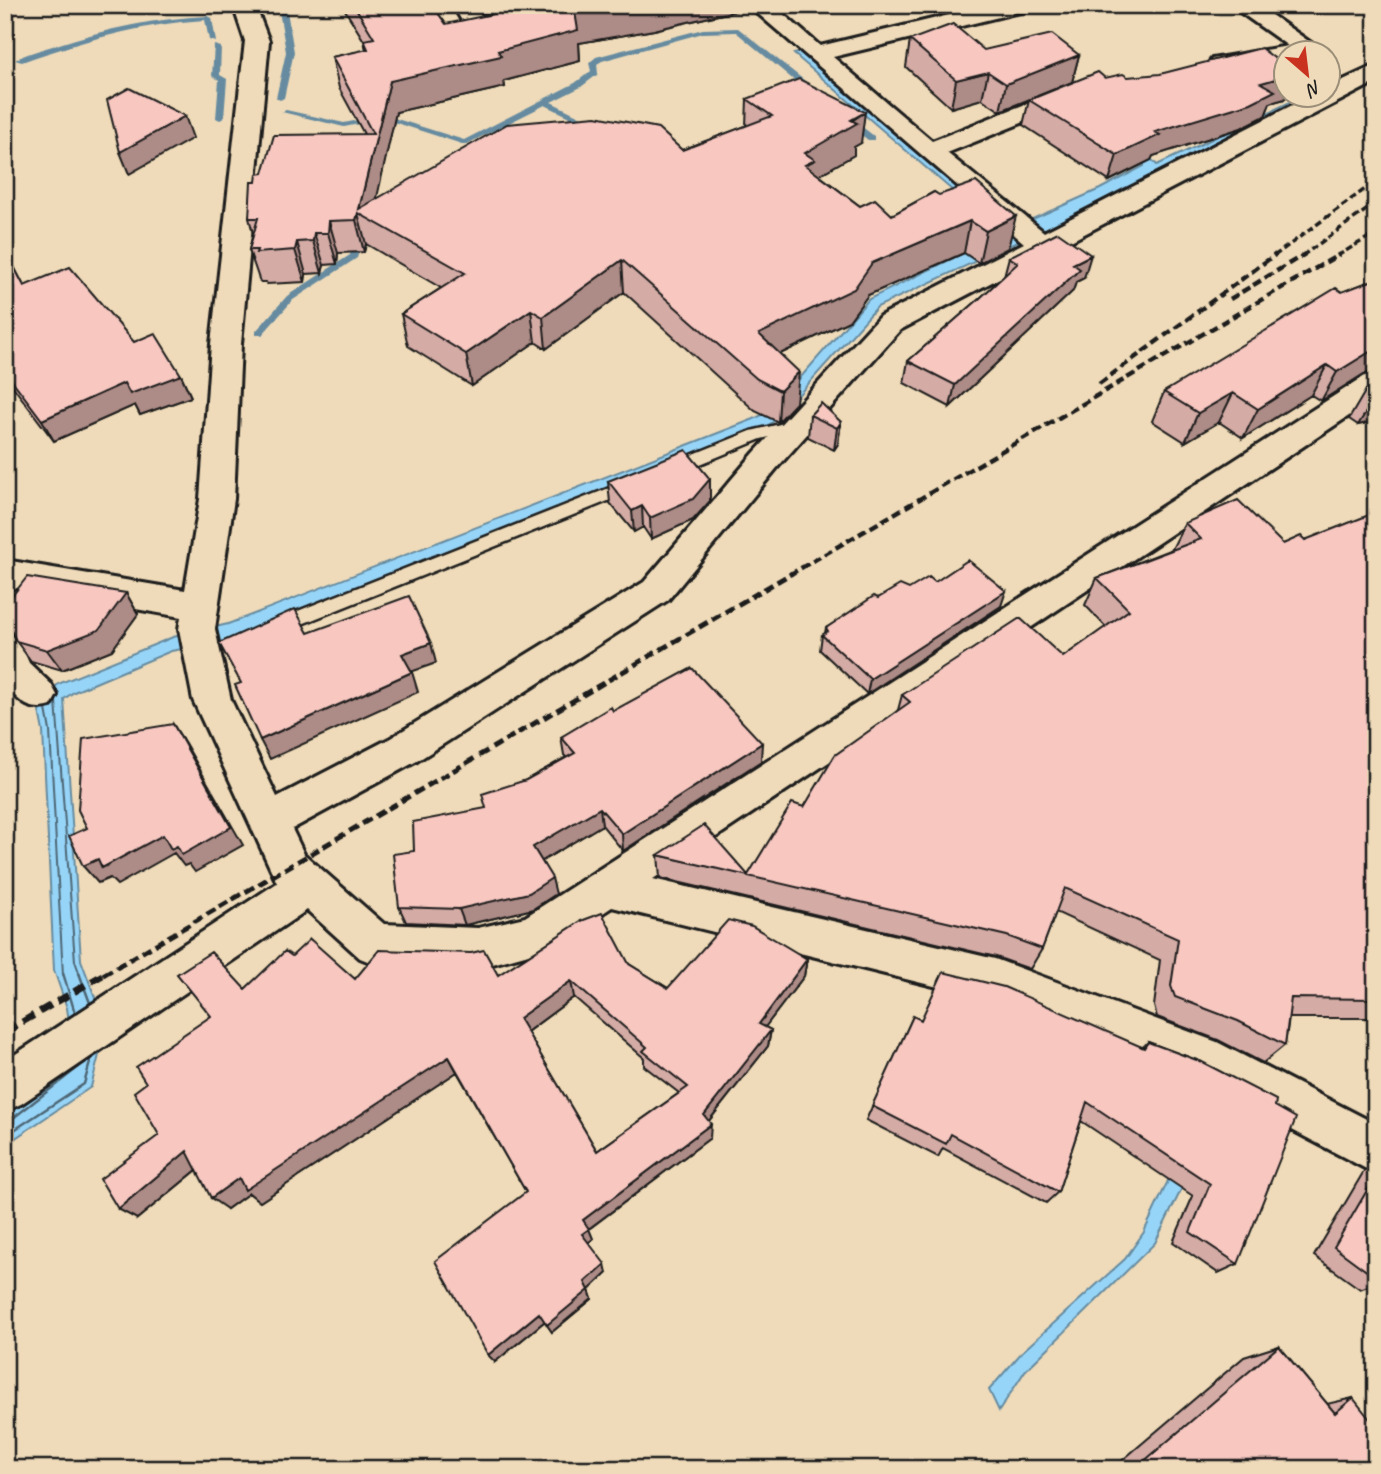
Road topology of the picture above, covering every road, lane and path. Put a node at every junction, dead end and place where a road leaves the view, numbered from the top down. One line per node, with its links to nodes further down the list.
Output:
1 (244, 5): 10 (street)
2 (269, 5): 10 (street)
3 (464, 5): 8 (street)
4 (760, 5): 11 (street)
5 (1020, 5): 7 (street)
6 (1241, 5): 9 (street)
7 (978, 9): 11 (street)
8 (516, 24)
9 (1281, 38)
10 (257, 41): 21 (street)
11 (814, 54): 16 (street)
12 (1272, 56): 13 (street)
13 (1196, 68)
14 (1357, 75): 17 (street)
15 (1092, 86): 16 (street)
16 (929, 151): 17 (street)
17 (1042, 244): 19 (street)
18 (1376, 383): 27 (street)
19 (797, 425): 22 (lane); 25 (street)
20 (5, 573): 21 (street)
21 (199, 606): 25 (street)
22 (264, 632)
23 (5, 648): 24 (street)
24 (38, 695)
25 (269, 821): 26 (street)
26 (309, 885): 27 (street); 28 (street)
27 (607, 887): 29 (street)
28 (5, 1088)
29 (1376, 1150)

